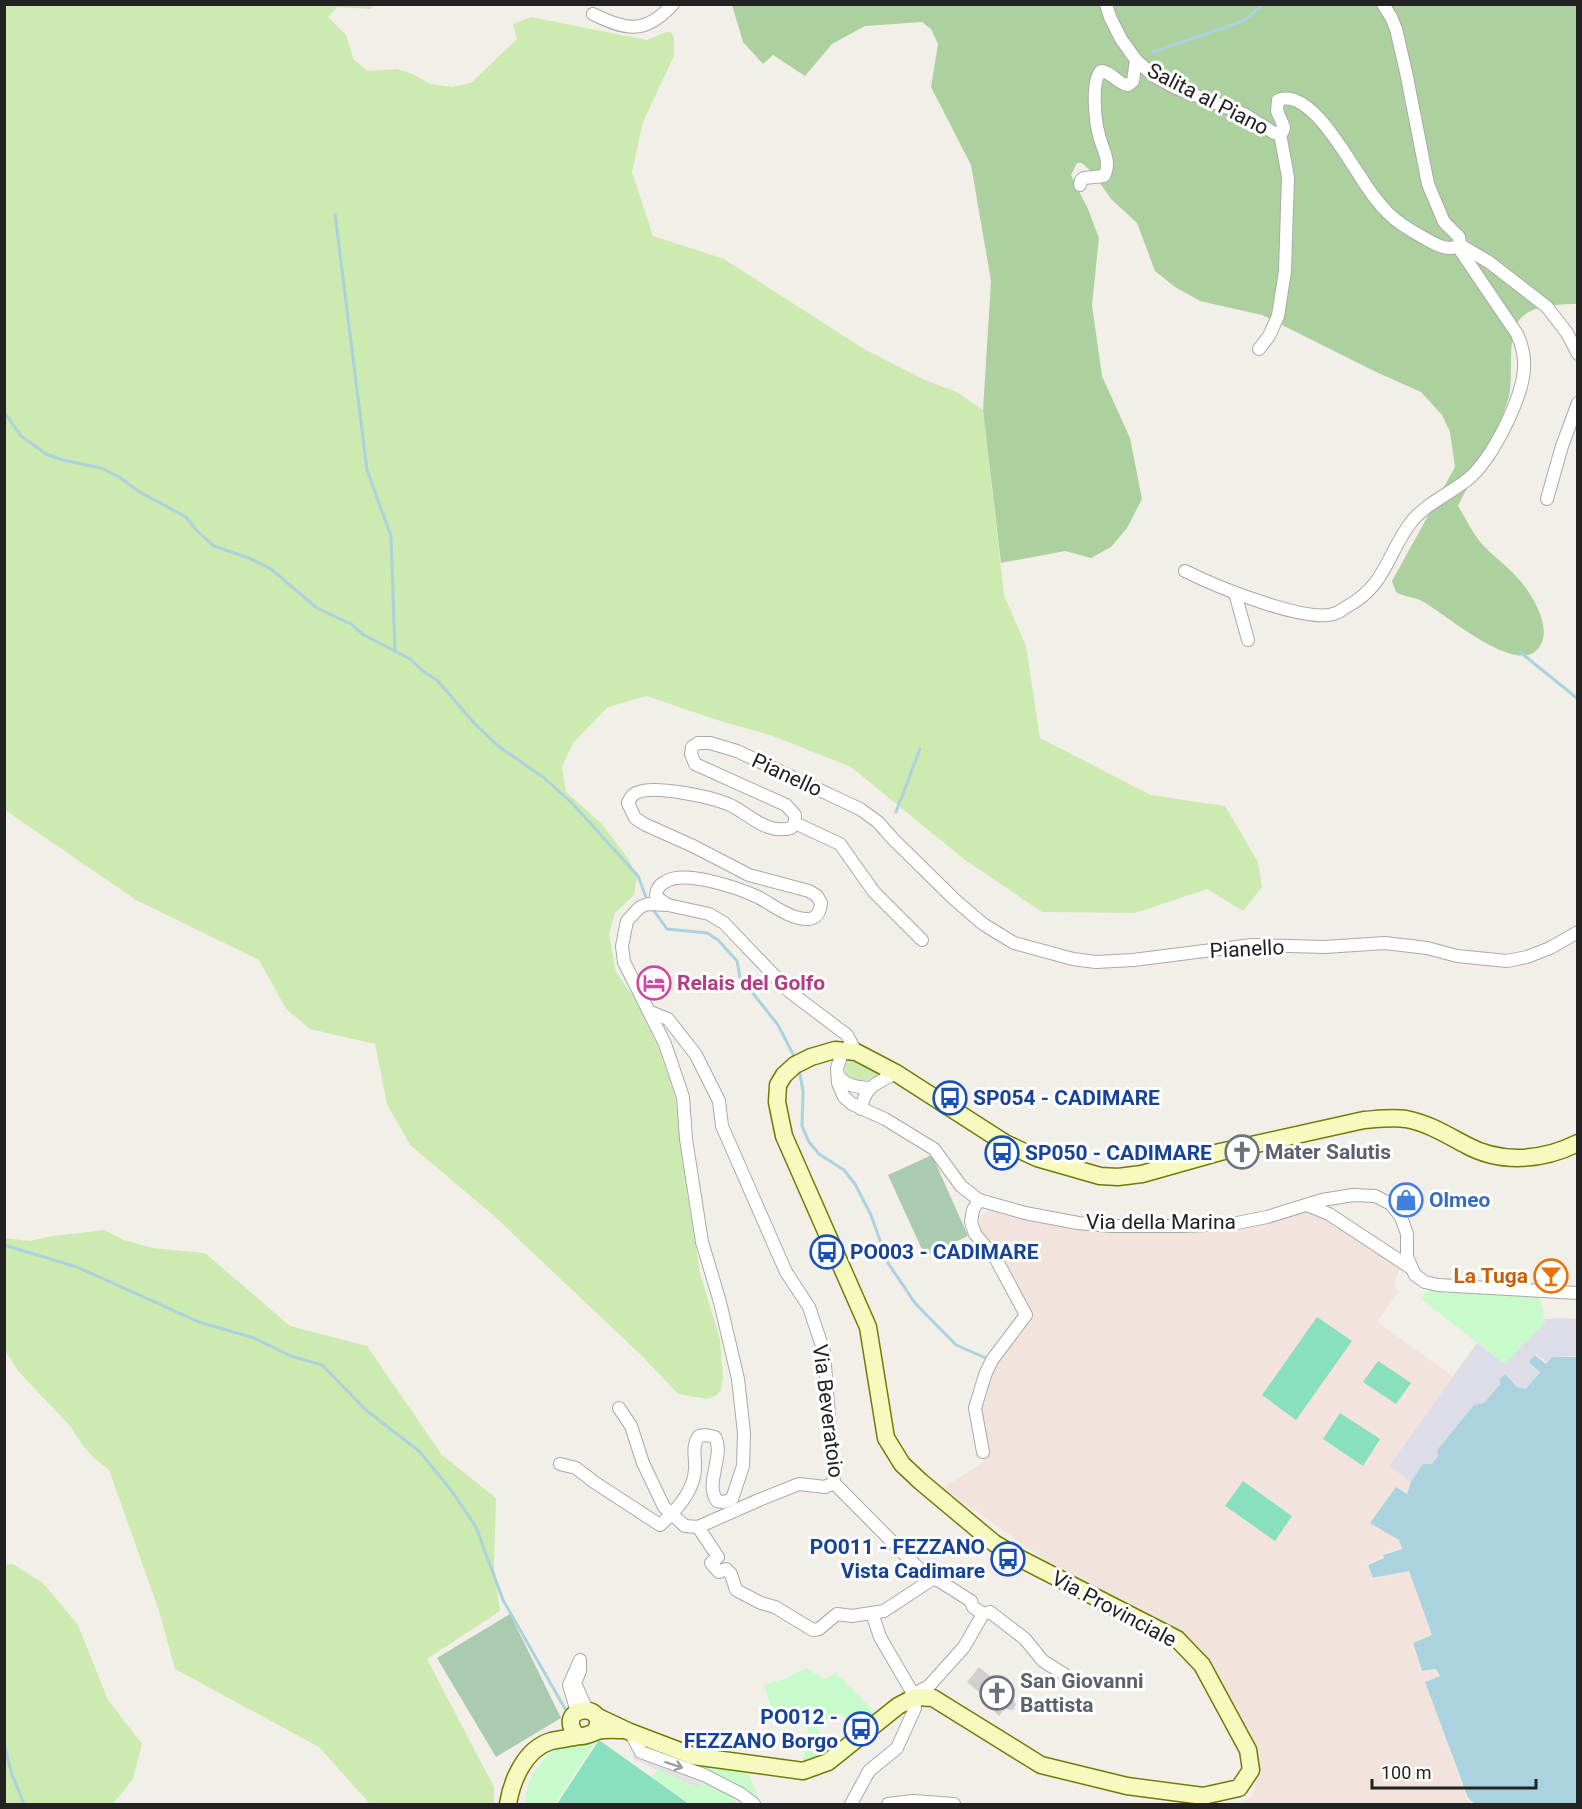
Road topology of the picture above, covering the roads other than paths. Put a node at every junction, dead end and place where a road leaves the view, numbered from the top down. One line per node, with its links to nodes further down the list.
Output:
1 (673, 4): 4 (street)
2 (1106, 4): 5 (street, Salita al Piano)
3 (1383, 4): 8 (street)
4 (593, 14)
5 (1136, 60): 6 (street, Salita al Piano); 7 (street)
6 (1280, 134): 8 (street, Salita al Piano); 9 (street)
7 (1080, 185)
8 (1459, 246): 10 (street); 14 (street)
9 (1259, 349)
10 (1578, 354)
11 (1578, 403): 12 (street)
12 (1547, 499)
13 (1185, 572): 14 (street)
14 (1235, 593): 15 (street)
15 (1248, 640)
16 (795, 823): 17 (street, Pianello); 18 (street, Pianello); 19 (street)
17 (668, 905): 20 (street); 21 (street)
18 (1578, 932)
19 (922, 940)
20 (648, 1011): 34 (street, Via Beveratoio); 35 (street)
21 (849, 1051): 22 (main road); 23 (street); 41 (main road, Via Provinciale)
22 (897, 1073): 24 (street); 26 (main road)
23 (838, 1075): 24 (street); 25 (street)
24 (869, 1088): 25 (street)
25 (861, 1108): 27 (street)
26 (1578, 1143)
27 (980, 1200): 28 (street, Via della Marina); 32 (street)
28 (1306, 1204): 29 (street); 29 (street, Via della Marina)
29 (1411, 1268): 30 (street)
30 (1578, 1293)
31 (619, 1408): 35 (street)
32 (983, 1452)
33 (560, 1464): 35 (street)
34 (834, 1483): 36 (street); 37 (street, Via Beveratoio)
35 (672, 1514): 36 (street)
36 (698, 1527): 38 (street)
37 (931, 1580): 38 (street); 39 (street, Via Beveratoio)
38 (872, 1613): 41 (street)
39 (983, 1614): 40 (street, Via Beveratoio); 41 (street)
40 (1064, 1674)
41 (915, 1697): 42 (main road); 45 (street)
42 (627, 1731): 43 (main road); 44 (street, one-way to 44)
43 (508, 1804)
44 (754, 1804)
45 (851, 1804)
46 (888, 1804): 47 (street)
47 (954, 1804)

